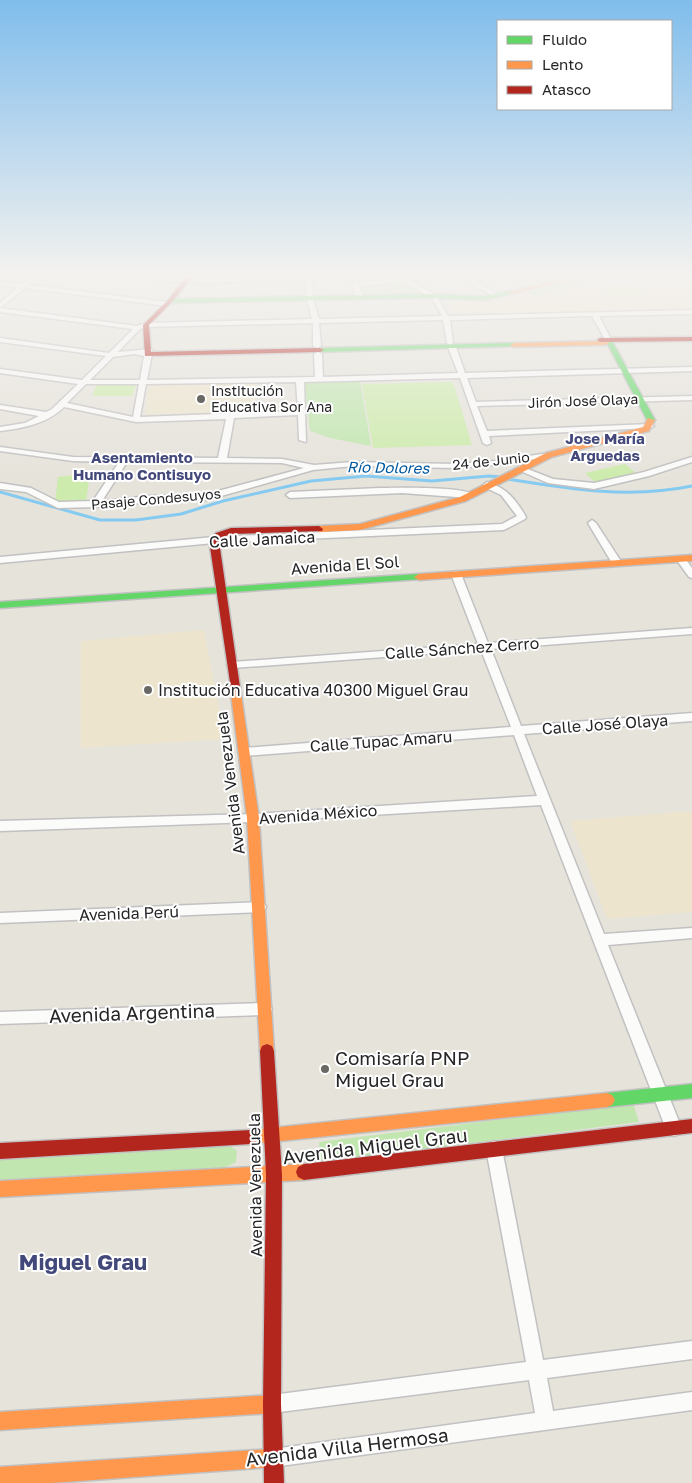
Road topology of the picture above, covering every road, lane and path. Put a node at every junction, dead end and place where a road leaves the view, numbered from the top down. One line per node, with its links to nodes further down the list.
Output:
1 (24, 343): 10 (street)
2 (124, 343): 10 (street)
3 (143, 343): 9 (street)
4 (317, 343): 8 (street)
5 (506, 343): 7 (street)
6 (610, 343): 12 (street)
7 (451, 345): 8 (street); 9 (street); 14 (street)
8 (317, 350): 9 (street); 15 (street)
9 (144, 352): 10 (street); 18 (street)
10 (111, 355): 17 (street)
11 (692, 369): 12 (street)
12 (626, 370): 14 (street); 20 (street)
13 (0, 371): 17 (street)
14 (462, 375): 15 (street); 22 (street)
15 (319, 379): 16 (street)
16 (300, 380): 18 (street); 24 (street)
17 (82, 382): 18 (street); 21 (street)
18 (143, 382): 27 (street)
19 (692, 398): 20 (street, Jirón José Olaya)
20 (640, 399): 22 (street, Jirón José Olaya); 28 (street)
21 (62, 404): 25 (street); 27 (street)
22 (474, 404): 30 (street)
23 (0, 407): 25 (street)
24 (300, 413): 26 (street); 31 (street)
25 (47, 415): 32 (street)
26 (230, 416): 27 (street); 37 (street)
27 (136, 420)
28 (651, 425): 30 (street); 34 (street)
29 (0, 430): 32 (street)
30 (484, 434): 33 (street)
31 (303, 440)
32 (4, 442): 35 (street)
33 (488, 443)
34 (549, 455): 38 (street, 24 de Junio); 39 (street)
35 (125, 460): 37 (street); 44 (street)
36 (692, 460): 39 (street)
37 (222, 461): 38 (street)
38 (313, 468): 44 (street, Pasaje Condesuyos)
39 (516, 470): 40 (street)
40 (490, 484): 43 (street); 46 (street, Calle Jamaica)
41 (0, 486): 44 (street, Pasaje Condesuyos)
42 (290, 495): 43 (street)
43 (470, 495): 46 (street)
44 (96, 504)
45 (592, 523): 49 (street)
46 (214, 540): 48 (street, Calle Jamaica); 52 (street, Avenida Venezuela)
47 (686, 559): 49 (street, Avenida El Sol); 51 (street)
48 (0, 560)
49 (617, 563): 50 (street, Avenida El Sol)
50 (456, 574): 52 (street, Avenida El Sol); 55 (street)
51 (692, 575)
52 (221, 590): 53 (street, Avenida El Sol); 56 (street, Avenida Venezuela)
53 (0, 605)
54 (692, 631): 55 (street, Calle Sánchez Cerro)
55 (484, 646): 56 (street, Calle Sánchez Cerro); 58 (street)
56 (232, 665): 59 (street, Avenida Venezuela)
57 (692, 717): 58 (street, Calle José Olaya)
58 (518, 731): 59 (street, Calle Tupac Amaru); 60 (street)
59 (244, 752): 61 (street, Avenida Venezuela)
60 (545, 800): 61 (street, Avenida México); 66 (street)
61 (253, 818): 62 (street, Avenida México); 63 (street, Avenida Venezuela)
62 (0, 826)
63 (259, 908): 64 (street, Avenida Perú); 67 (street, Avenida Venezuela)
64 (0, 918)
65 (692, 933): 66 (street)
66 (600, 940): 70 (street)
67 (265, 1008): 68 (street, Avenida Argentina); 73 (street, Avenida Venezuela)
68 (0, 1018)
69 (692, 1091): 70 (street, Avenida Miguel Grau)
70 (661, 1094): 72 (street); 73 (street, Avenida Miguel Grau)
71 (692, 1126): 72 (street, Avenida Miguel Grau)
72 (674, 1129): 74 (street, Avenida Miguel Grau)
73 (272, 1136): 75 (street, Avenida Miguel Grau); 76 (street, Avenida Venezuela)
74 (494, 1150): 76 (street, Avenida Miguel Grau); 79 (street)
75 (0, 1151)
76 (274, 1175): 77 (street, Avenida Miguel Grau); 81 (street, Avenida Venezuela)
77 (0, 1189)
78 (692, 1350): 79 (street)
79 (535, 1371): 81 (street); 83 (street)
80 (692, 1401): 83 (street, Avenida Villa Hermosa)
81 (272, 1404): 82 (street); 84 (street, Avenida Venezuela)
82 (0, 1421)
83 (546, 1422): 84 (street, Avenida Villa Hermosa)
84 (273, 1458): 85 (street, Avenida Villa Hermosa); 86 (street, Avenida Venezuela)
85 (0, 1477)
86 (274, 1483)

